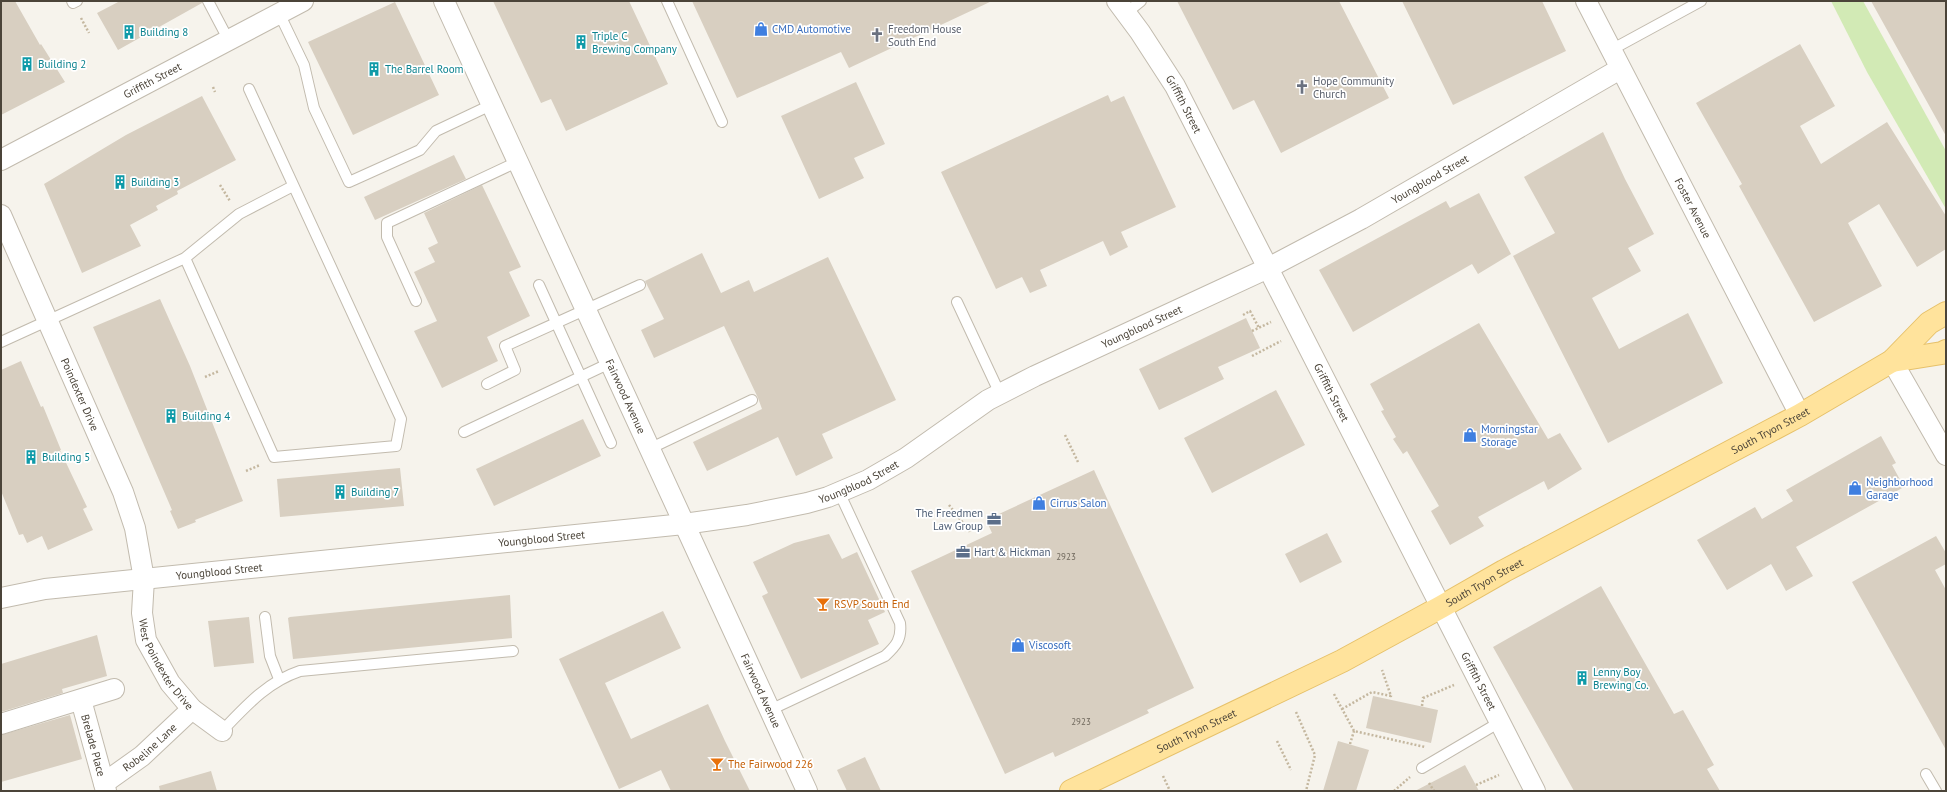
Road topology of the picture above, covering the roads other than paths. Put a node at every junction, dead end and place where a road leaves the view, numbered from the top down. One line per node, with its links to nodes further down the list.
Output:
1 (72, 1): 2 (lane)
2 (77, 1)
3 (208, 1): 10 (lane)
4 (444, 1): 14 (street, Fairwood Avenue)
5 (667, 1): 15 (lane)
6 (1586, 1): 11 (street, Foster Avenue)
7 (1701, 1): 11 (lane)
8 (291, 5): 10 (street, Griffith Street); 14 (lane)
9 (1128, 5): 21 (street, Griffith Street)
10 (228, 40): 16 (street, Griffith Street)
11 (1611, 50): 12 (street, Foster Avenue)
12 (1620, 69): 21 (street, Youngblood Street); 38 (street, Foster Avenue)
13 (249, 89): 18 (lane)
14 (491, 105): 17 (street, Fairwood Avenue)
15 (722, 122)
16 (1, 160)
17 (517, 162): 24 (lane); 26 (street, Fairwood Avenue)
18 (293, 186): 20 (lane); 20 (lane)
19 (1, 215): 28 (street, Poindexter Drive)
20 (186, 258): 28 (lane)
21 (1268, 268): 36 (street, Youngblood Street); 47 (street, Griffith Street)
22 (539, 285): 29 (lane)
23 (640, 285): 26 (lane)
24 (416, 302)
25 (957, 302): 36 (lane)
26 (585, 310): 29 (lane); 33 (street, Fairwood Avenue)
27 (1946, 313): 32 (main road, South Tryon Street)
28 (48, 321): 30 (lane); 45 (street, Poindexter Drive)
29 (557, 323): 34 (lane); 35 (lane)
30 (1, 342)
31 (1946, 351): 32 (main road, South Tryon Street)
32 (1892, 361): 38 (main road, South Tryon Street); 42 (street)
33 (610, 364): 34 (lane); 41 (street, Fairwood Avenue)
34 (581, 377): 39 (lane); 40 (lane)
35 (487, 384)
36 (1000, 394): 43 (street, Youngblood Street)
37 (752, 400): 41 (lane)
38 (1800, 415): 47 (main road, South Tryon Street)
39 (464, 432)
40 (611, 443)
41 (649, 449): 44 (street, Fairwood Avenue)
42 (1946, 455)
43 (839, 492): 44 (street, Youngblood Street); 54 (lane)
44 (684, 524): 45 (street, Youngblood Street); 54 (street, Fairwood Avenue)
45 (144, 579): 46 (street, Youngblood Street); 53 (street, West Poindexter Drive)
46 (1, 598)
47 (1442, 607): 55 (street, Griffith Street); 62 (main road, South Tryon Street)
48 (265, 617): 50 (lane)
49 (513, 651): 50 (lane)
50 (279, 679): 57 (lane)
51 (114, 689): 52 (street, Brelade Place)
52 (81, 700): 56 (street, Brelade Place); 60 (street, Brelade Place)
53 (192, 709): 57 (street, West Poindexter Drive); 60 (street, Robeline Lane)
54 (770, 710): 61 (street, Fairwood Avenue)
55 (1500, 722): 58 (lane); 63 (street, Griffith Street)
56 (1, 724)
57 (222, 731)
58 (1422, 768)
59 (1926, 774): 64 (lane)
60 (105, 787)
61 (808, 791)
62 (1071, 791)
63 (1535, 791)
64 (1936, 791)

